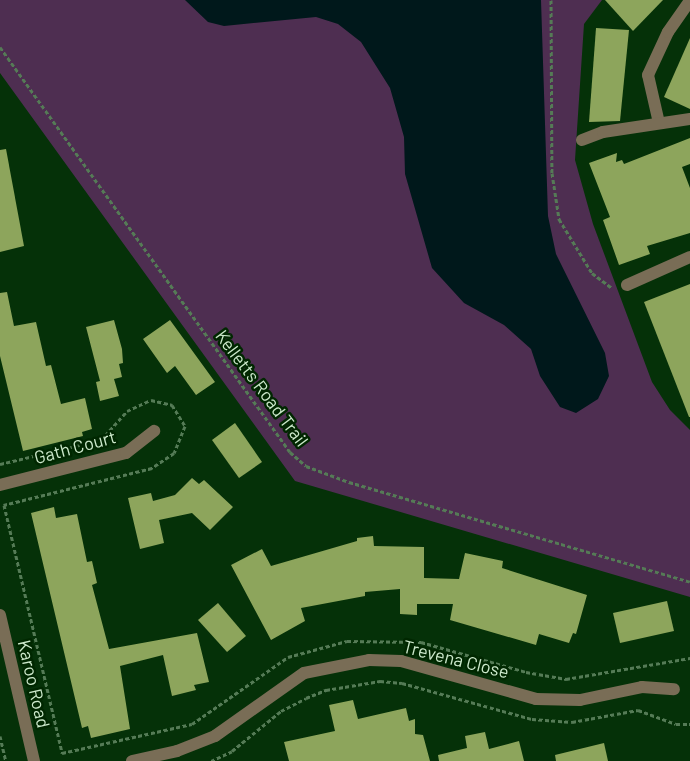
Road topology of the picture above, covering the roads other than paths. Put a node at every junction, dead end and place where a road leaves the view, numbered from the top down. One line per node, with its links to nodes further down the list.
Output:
1 (690, 0): 3 (street)
2 (690, 119): 3 (street)
3 (660, 123): 4 (street)
4 (582, 140)
5 (690, 257): 6 (street)
6 (627, 284)
7 (154, 431): 8 (street, Gath Court)
8 (0, 485)
9 (0, 615): 11 (street, Karoo Road)
10 (674, 689): 12 (street, Trevena Close)
11 (34, 761)
12 (132, 761)

